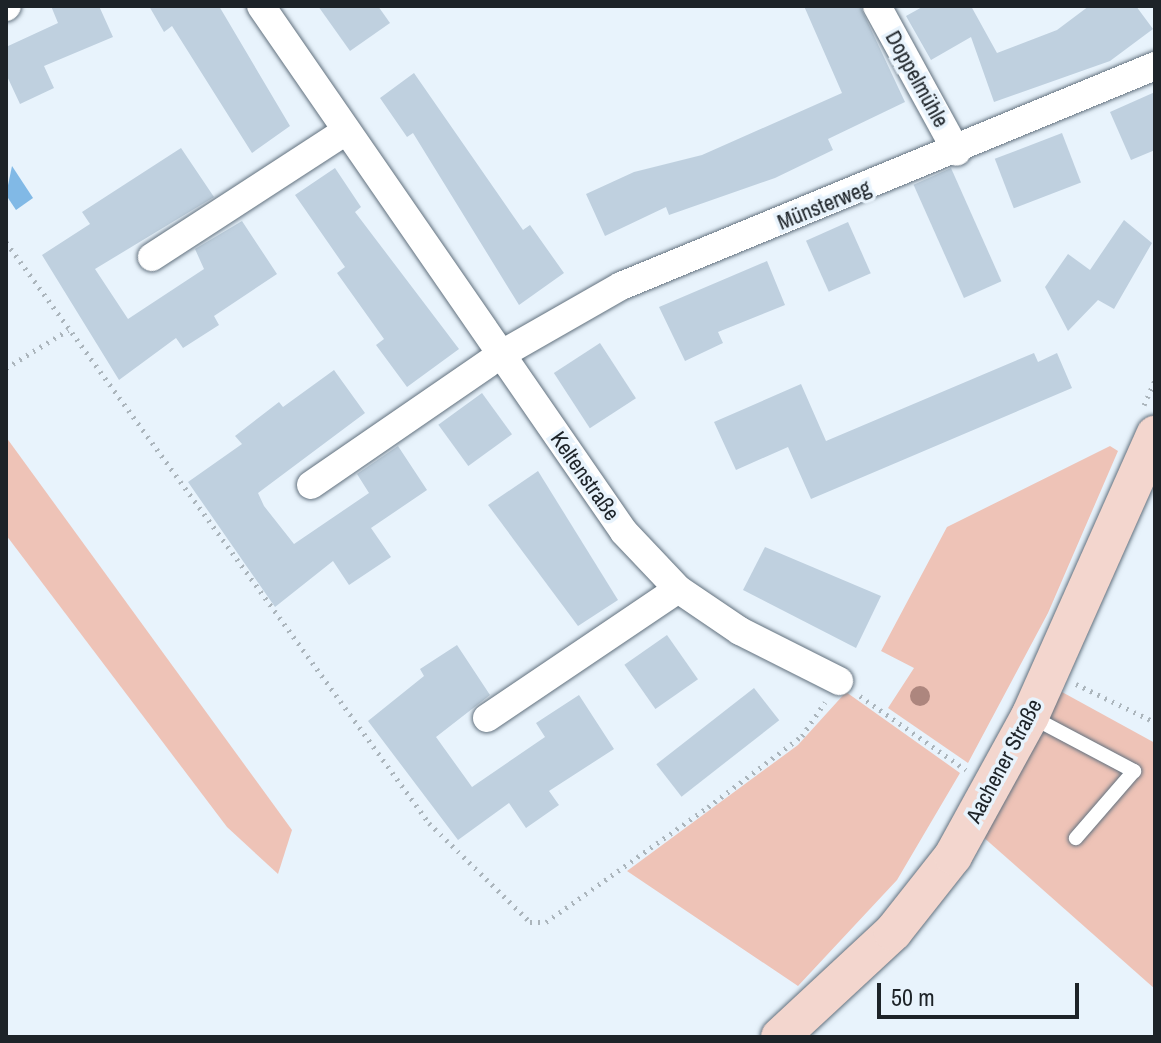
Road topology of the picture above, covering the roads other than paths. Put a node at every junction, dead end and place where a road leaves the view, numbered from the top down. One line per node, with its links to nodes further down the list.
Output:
1 (261, 6): 4 (street, Keltenstraße)
2 (877, 6): 5 (street, Doppelmühle)
3 (1155, 66): 5 (street, Münsterweg)
4 (346, 131): 6 (street); 7 (street, Keltenstraße)
5 (957, 152): 7 (street, Münsterweg)
6 (152, 257)
7 (500, 355): 9 (street); 10 (street, Keltenstraße)
8 (1155, 435): 12 (main road, Aachener Straße)
9 (311, 485)
10 (678, 589): 11 (street, Keltenstraße); 13 (street)
11 (839, 681)
12 (1030, 716): 14 (lane); 15 (main road, Aachener Straße)
13 (487, 718)
14 (1076, 838)
15 (780, 1037)

